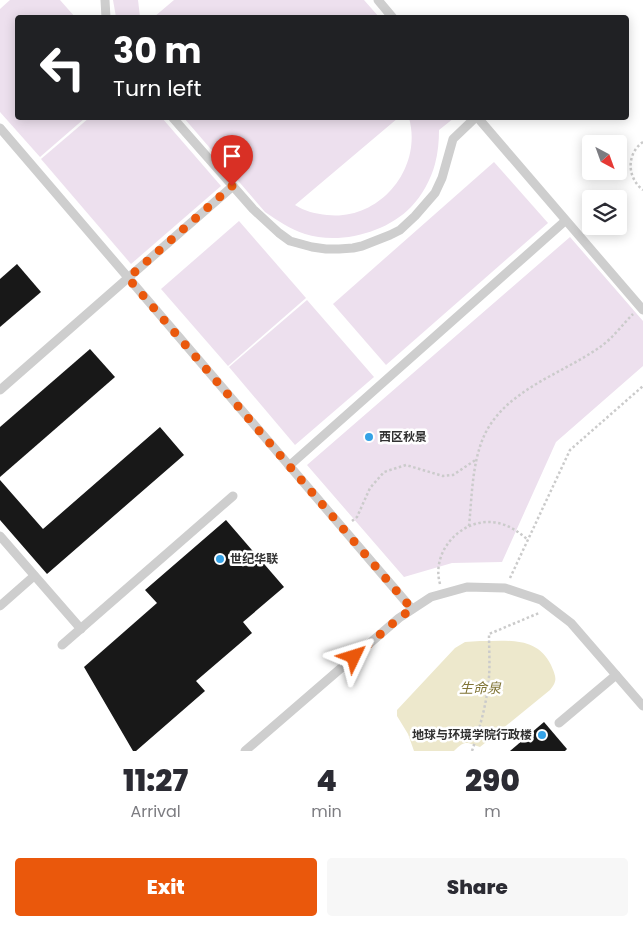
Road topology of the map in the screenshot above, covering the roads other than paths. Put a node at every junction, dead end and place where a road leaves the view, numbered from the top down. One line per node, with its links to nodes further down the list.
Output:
1 (105, 0): 3 (lane)
2 (378, 0): 4 (lane)
3 (106, 15)
4 (390, 15)
5 (175, 120): 9 (lane)
6 (474, 120): 9 (lane)
7 (478, 120): 10 (lane)
8 (0, 128): 11 (lane)
9 (232, 186): 11 (lane)
10 (565, 221): 12 (lane); 14 (lane)
11 (128, 278): 13 (lane); 14 (lane)
12 (642, 308)
13 (0, 390)
14 (289, 466): 19 (lane)
15 (234, 496): 20 (lane)
16 (0, 536): 17 (lane)
17 (34, 576): 18 (lane); 20 (lane)
18 (0, 606)
19 (412, 609): 22 (lane); 25 (lane)
20 (81, 629): 21 (lane)
21 (62, 645)
22 (616, 675): 23 (lane); 24 (lane)
23 (643, 706)
24 (560, 723)
25 (248, 750)

